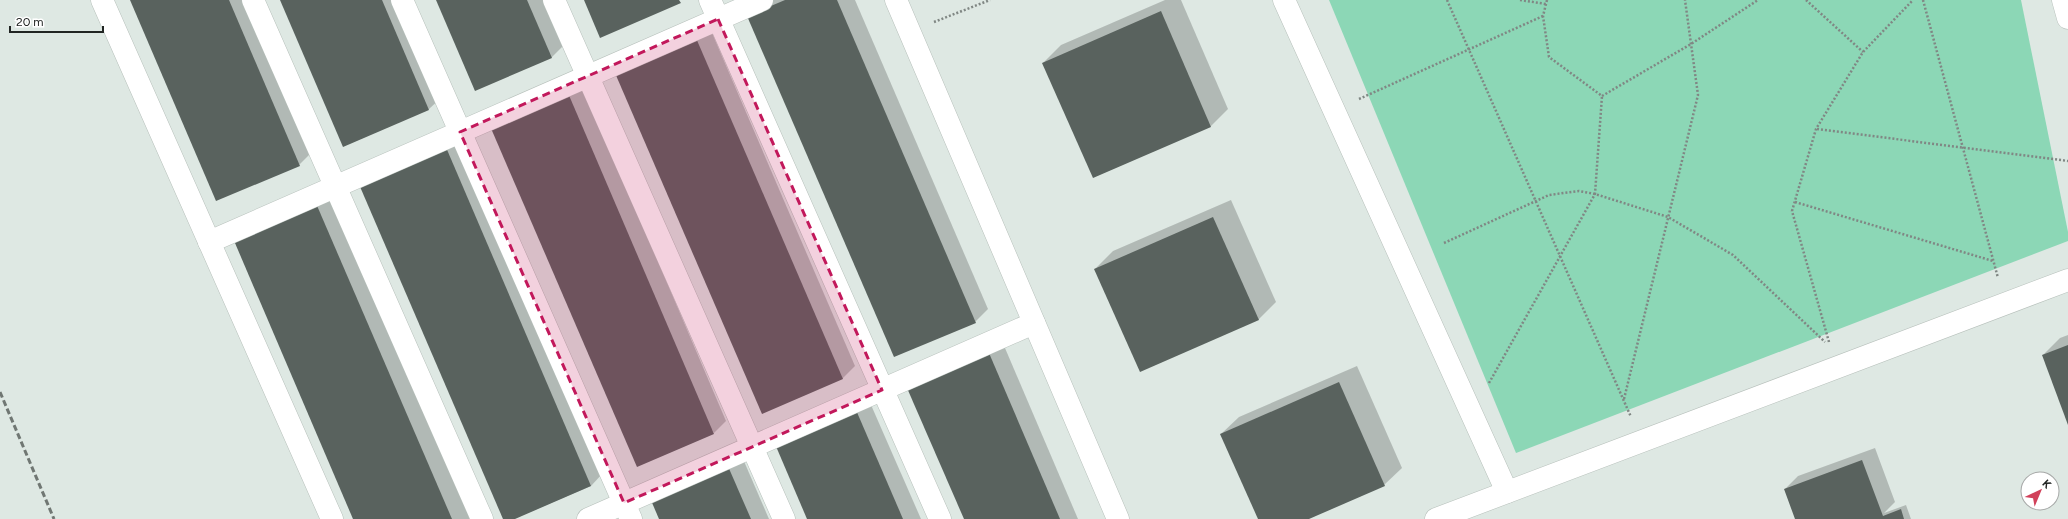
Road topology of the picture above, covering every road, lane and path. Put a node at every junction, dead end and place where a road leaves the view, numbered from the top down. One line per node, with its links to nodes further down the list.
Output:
1 (102, 0): 38 (street)
2 (253, 0): 33 (street)
3 (402, 0): 30 (street)
4 (554, 0): 26 (street)
5 (762, 0): 19 (street)
6 (896, 0): 22 (street)
7 (990, 0): 22 (path)
8 (1284, 0): 28 (street)
9 (1447, 0): 24 (path)
10 (1520, 0): 18 (path)
11 (1547, 0): 18 (path)
12 (1685, 0): 23 (path)
13 (1758, 0): 23 (path)
14 (1806, 0): 25 (path)
15 (1913, 0): 25 (path)
16 (1923, 0): 31 (path)
17 (2064, 0): 21 (street)
18 (1546, 4): 20 (path)
19 (714, 10): 26 (street); 43 (street)
20 (1543, 16): 24 (path); 27 (path)
21 (2068, 18)
22 (910, 32): 42 (street)
23 (1691, 44): 27 (path); 37 (path)
24 (1469, 50): 28 (path); 35 (path)
25 (1863, 52): 29 (path)
26 (588, 76): 30 (street); 45 (street)
27 (1602, 96): 34 (path)
28 (1335, 111): 44 (street)
29 (1816, 129): 31 (path); 36 (path)
30 (460, 132): 33 (street); 47 (street)
31 (1963, 148): 32 (path); 36 (path)
32 (2068, 161)
33 (336, 187): 38 (street); 49 (street)
34 (1595, 194): 35 (path); 37 (path); 40 (path)
35 (1536, 201): 39 (path); 40 (path)
36 (1795, 202): 37 (path)
37 (1668, 217): 40 (path)
38 (209, 242): 48 (street)
39 (1444, 242)
40 (1560, 256): 44 (path)
41 (2068, 280): 46 (street)
42 (1034, 323): 43 (street); 53 (street)
43 (882, 390): 45 (street); 52 (street)
44 (1472, 414): 46 (street)
45 (752, 447): 47 (street); 51 (street)
46 (1507, 492): 54 (street)
47 (628, 511): 50 (street)
48 (332, 519)
49 (482, 519)
50 (588, 519)
51 (784, 519)
52 (940, 519)
53 (1118, 519)
54 (1436, 519)

